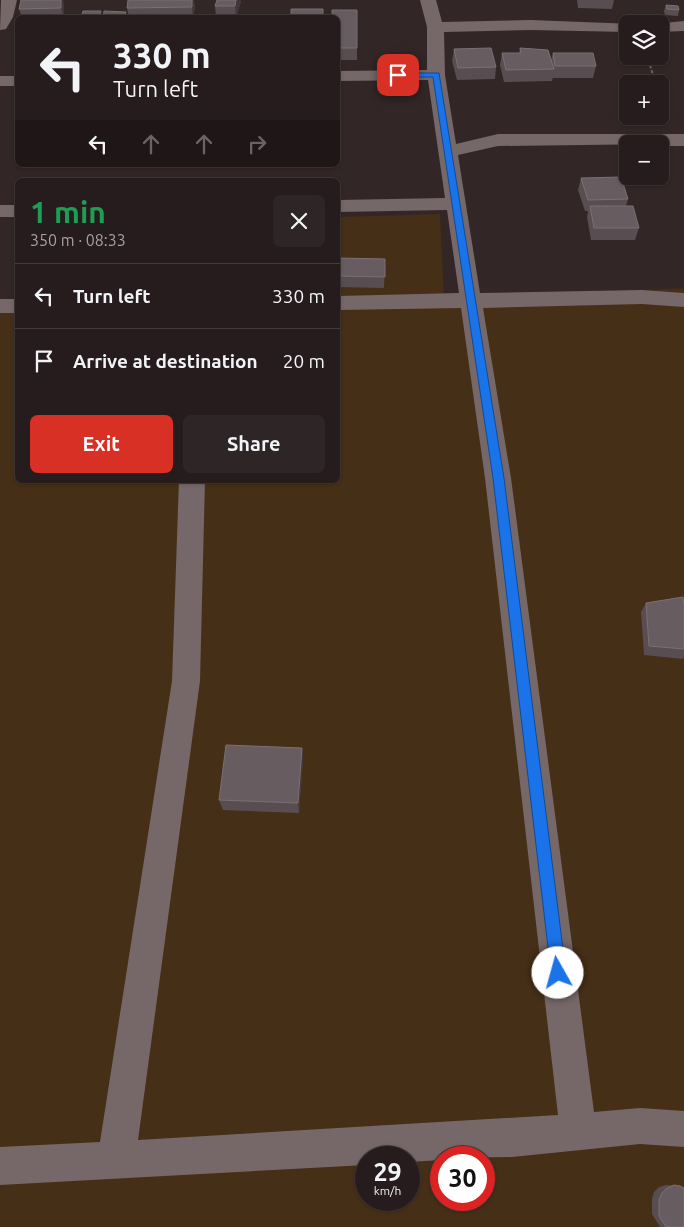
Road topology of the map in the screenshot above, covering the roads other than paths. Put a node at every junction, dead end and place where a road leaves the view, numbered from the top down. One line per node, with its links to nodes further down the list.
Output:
1 (9, 0): 3 (street)
2 (428, 0): 5 (street)
3 (0, 25)
4 (684, 26): 7 (street)
5 (435, 27): 6 (street); 8 (street)
6 (619, 27)
7 (669, 27)
8 (436, 75): 9 (street); 13 (street)
9 (340, 76)
10 (15, 80): 11 (street)
11 (0, 81)
12 (684, 140): 13 (street)
13 (449, 151): 14 (street)
14 (457, 204): 15 (street); 19 (street)
15 (340, 206)
16 (0, 211): 17 (street)
17 (15, 211)
18 (684, 300): 19 (street)
19 (472, 301): 20 (street); 25 (street)
20 (340, 303)
21 (0, 306): 22 (street)
22 (15, 306)
23 (192, 483): 26 (street)
24 (684, 1129): 25 (street)
25 (578, 1131): 26 (street)
26 (116, 1160): 27 (street)
27 (0, 1166)

